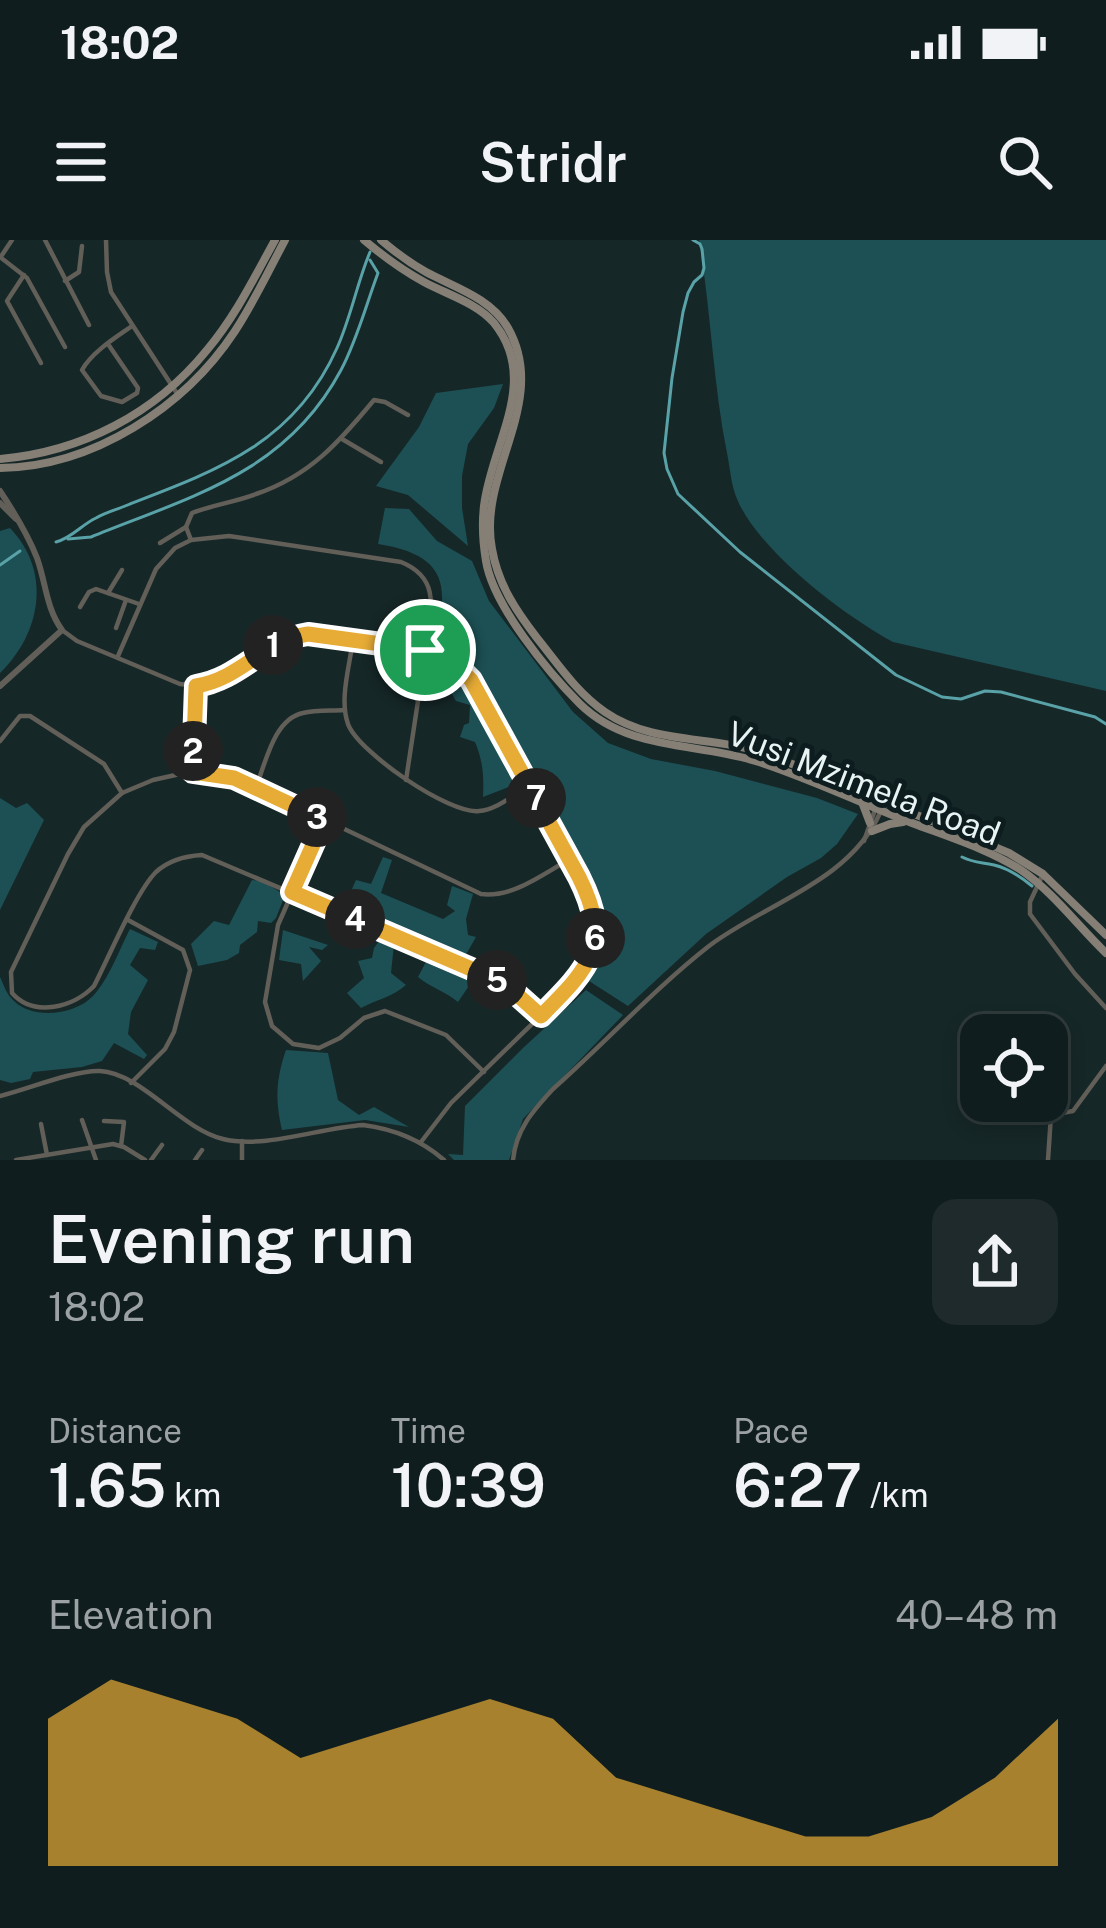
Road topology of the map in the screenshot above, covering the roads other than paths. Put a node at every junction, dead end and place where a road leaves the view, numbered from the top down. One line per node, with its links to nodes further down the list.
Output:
1 (11, 240): 10 (street)
2 (45, 240): 12 (street)
3 (106, 240): 14 (street)
4 (275, 240): 18 (main road)
5 (285, 240): 19 (main road)
6 (381, 240): 9 (main road, Vusi Mzimela Road)
7 (365, 241): 9 (main road, Vusi Mzimela Road)
8 (82, 246): 12 (street)
9 (388, 254): 51 (main road, Vusi Mzimela Road); 52 (main road, Vusi Mzimela Road)
10 (0, 258): 11 (street)
11 (24, 275): 16 (street); 17 (street)
12 (65, 281): 13 (street)
13 (89, 326)
14 (132, 326): 15 (street); 18 (street)
15 (108, 344): 15 (street)
16 (65, 347)
17 (41, 363)
18 (170, 386): 19 (street); 22 (main road)
19 (178, 395): 24 (main road)
20 (407, 416): 21 (street)
21 (342, 439): 23 (street); 28 (street)
22 (0, 459)
23 (380, 462)
24 (2, 471)
25 (0, 491): 27 (street)
26 (0, 503): 27 (street)
27 (16, 519): 37 (street)
28 (186, 527): 29 (street); 30 (street)
29 (191, 540): 34 (street); 39 (street)
30 (160, 543)
31 (122, 569): 32 (street)
32 (108, 592): 33 (street); 35 (street)
33 (126, 600): 34 (street); 36 (street)
34 (140, 604): 40 (street)
35 (80, 608)
36 (116, 628)
37 (62, 630): 40 (street); 41 (street)
38 (353, 639): 39 (street); 42 (street); 44 (street)
39 (425, 650): 48 (street)
40 (118, 656): 42 (street)
41 (0, 686)
42 (196, 686): 46 (street)
43 (413, 693): 47 (street)
44 (345, 710): 47 (street); 49 (street)
45 (0, 742): 50 (street)
46 (193, 772): 49 (street); 50 (street)
47 (406, 780): 48 (street)
48 (530, 786): 56 (street)
49 (256, 787): 53 (street)
50 (122, 793): 60 (street)
51 (862, 802): 52 (main road, Vusi Mzimela Road); 55 (main road)
52 (880, 805): 54 (main road, Vusi Mzimela Road); 55 (street); 57 (main road, Vusi Mzimela Road)
53 (324, 820): 56 (street); 59 (street)
54 (910, 822): 55 (main road); 58 (main road, Vusi Mzimela Road)
55 (871, 827): 86 (street)
56 (570, 860): 64 (street)
57 (1043, 874): 58 (street); 61 (main road, Vusi Mzimela Road)
58 (1038, 885): 62 (main road, Vusi Mzimela Road); 63 (street)
59 (292, 892): 60 (street); 64 (street); 66 (street)
60 (128, 920): 67 (street)
61 (1106, 935)
62 (1106, 953)
63 (1106, 1009)
64 (541, 1016): 66 (street)
65 (1106, 1066): 87 (street)
66 (484, 1072): 73 (street)
67 (131, 1082): 68 (street); 72 (street)
68 (0, 1096)
69 (82, 1120): 76 (street)
70 (104, 1121): 75 (street)
71 (41, 1124): 78 (street)
72 (242, 1142): 73 (street); 84 (street)
73 (421, 1142): 85 (street)
74 (162, 1145): 82 (street)
75 (121, 1146): 76 (street); 82 (street)
76 (92, 1147): 79 (street); 81 (street)
77 (202, 1150): 83 (street)
78 (47, 1155): 79 (street); 80 (street)
79 (59, 1156)
80 (16, 1160)
81 (96, 1160)
82 (145, 1160)
83 (195, 1160)
84 (242, 1160)
85 (444, 1160)
86 (513, 1160)
87 (1048, 1160)

